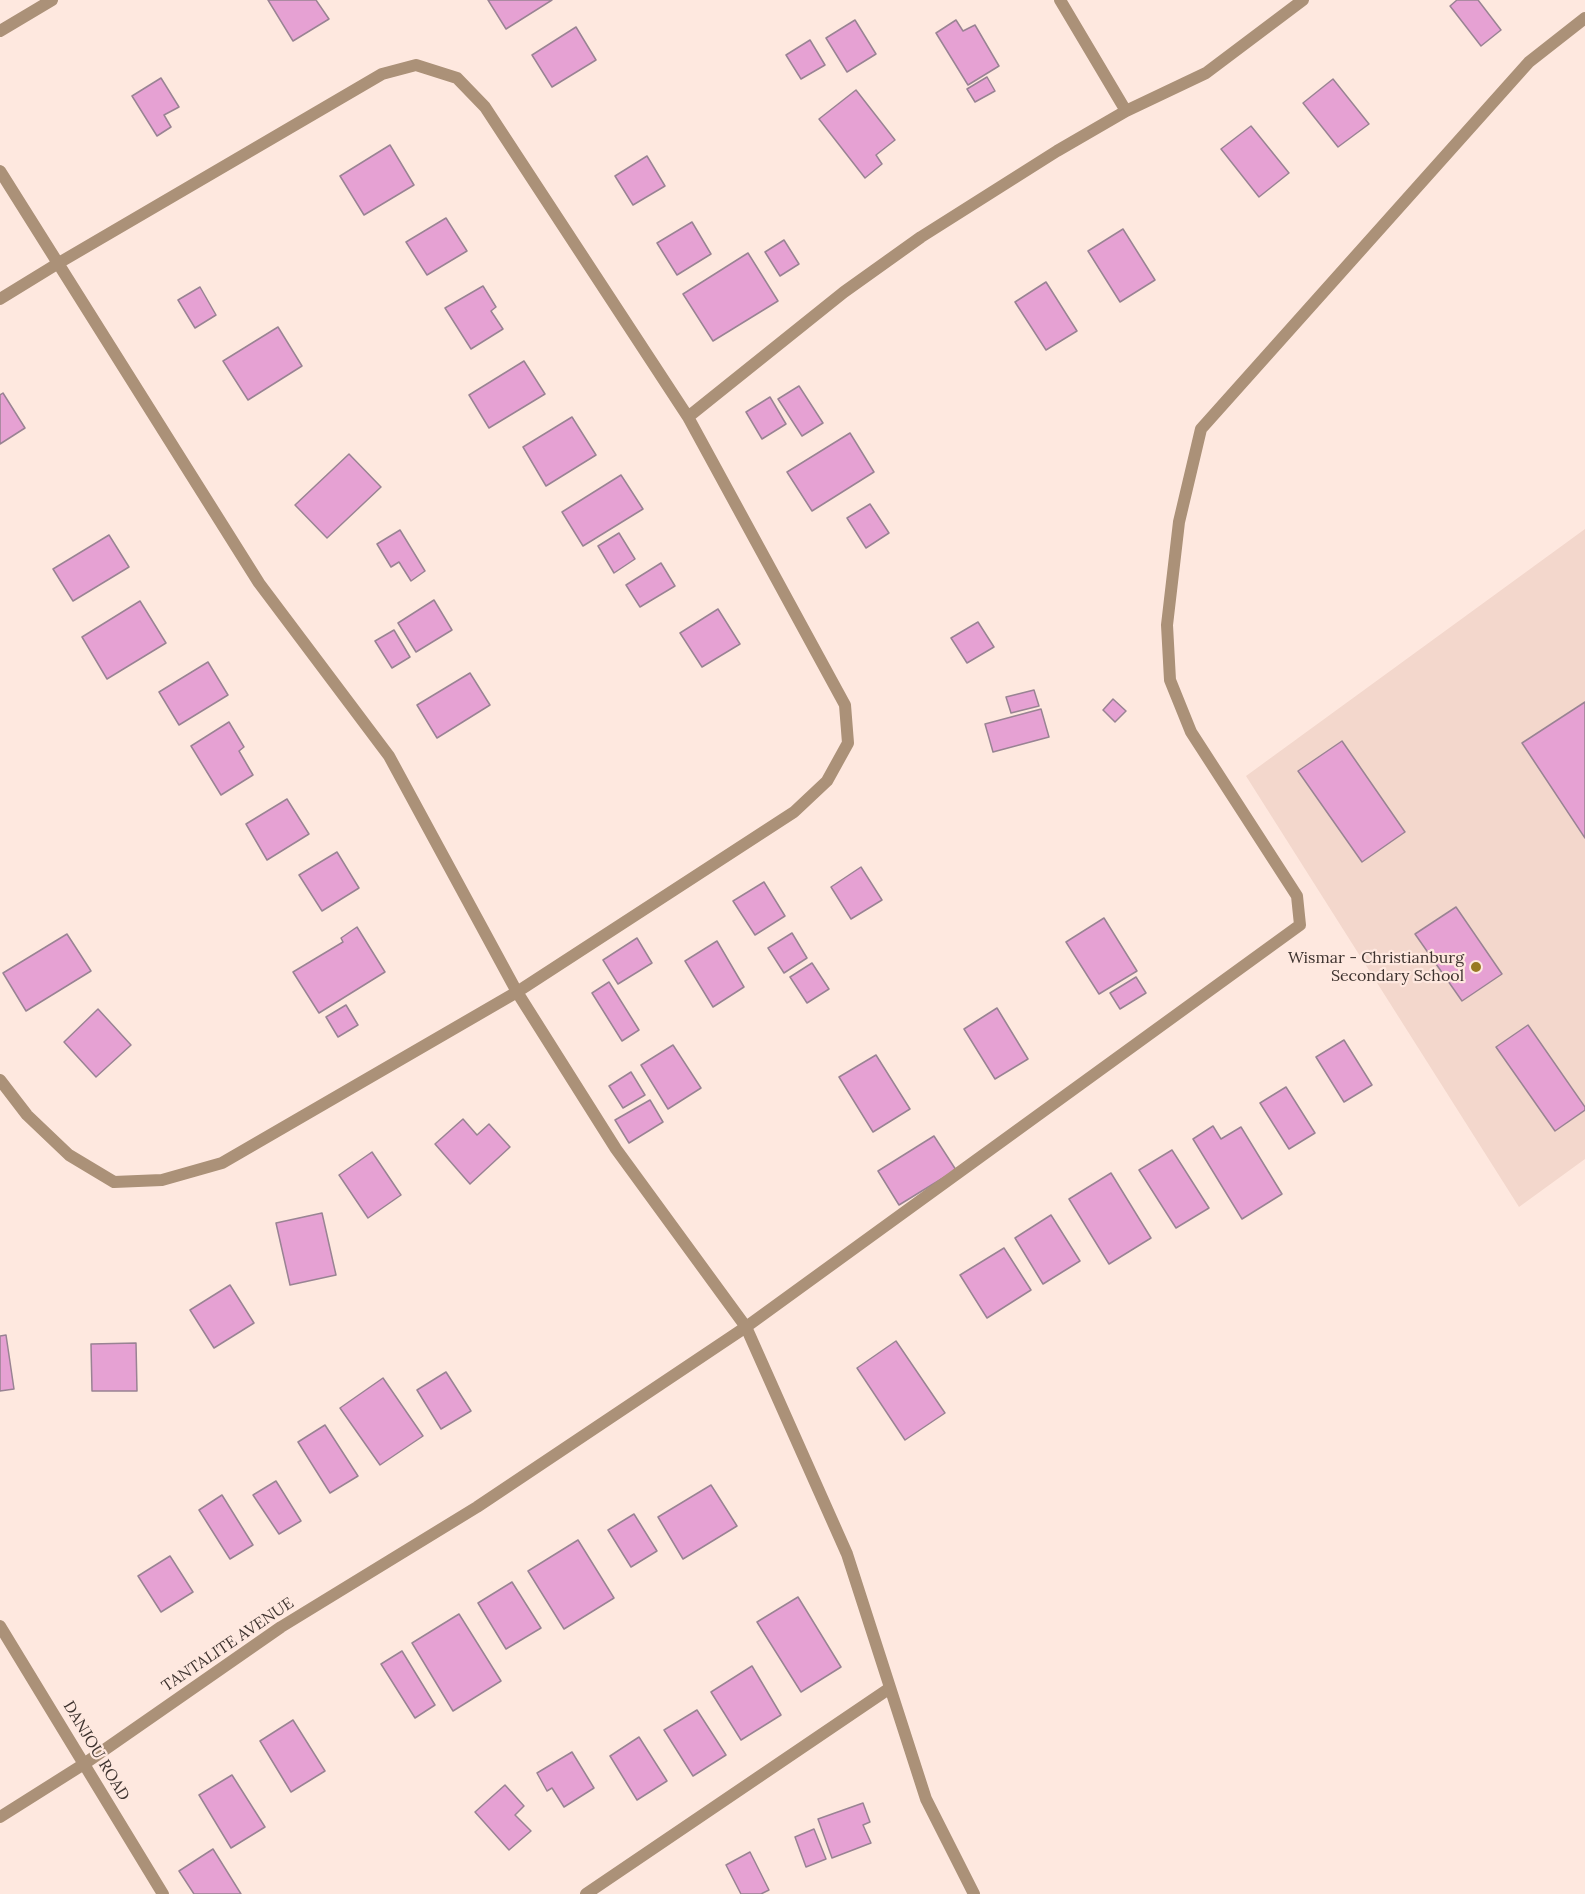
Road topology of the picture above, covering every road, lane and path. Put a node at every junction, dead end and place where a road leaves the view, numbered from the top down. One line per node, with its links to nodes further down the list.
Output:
1 (52, 0): 5 (street)
2 (1060, 0): 6 (street)
3 (1303, 0): 6 (street)
4 (1585, 18): 13 (street, TANTALITE AVENUE)
5 (0, 31)
6 (1125, 111): 10 (street)
7 (0, 171): 8 (street)
8 (57, 264): 9 (street); 10 (street); 11 (street)
9 (0, 300)
10 (688, 417): 11 (street)
11 (517, 992): 12 (street); 13 (street)
12 (0, 1080)
13 (746, 1327): 15 (street); 16 (street, TANTALITE AVENUE)
14 (0, 1626): 16 (street, DANJOU ROAD)
15 (890, 1688): 19 (street); 20 (street)
16 (84, 1764): 17 (street, TANTALITE AVENUE); 18 (street, DANJOU ROAD)
17 (0, 1817)
18 (163, 1894)
19 (586, 1894)
20 (974, 1894)

